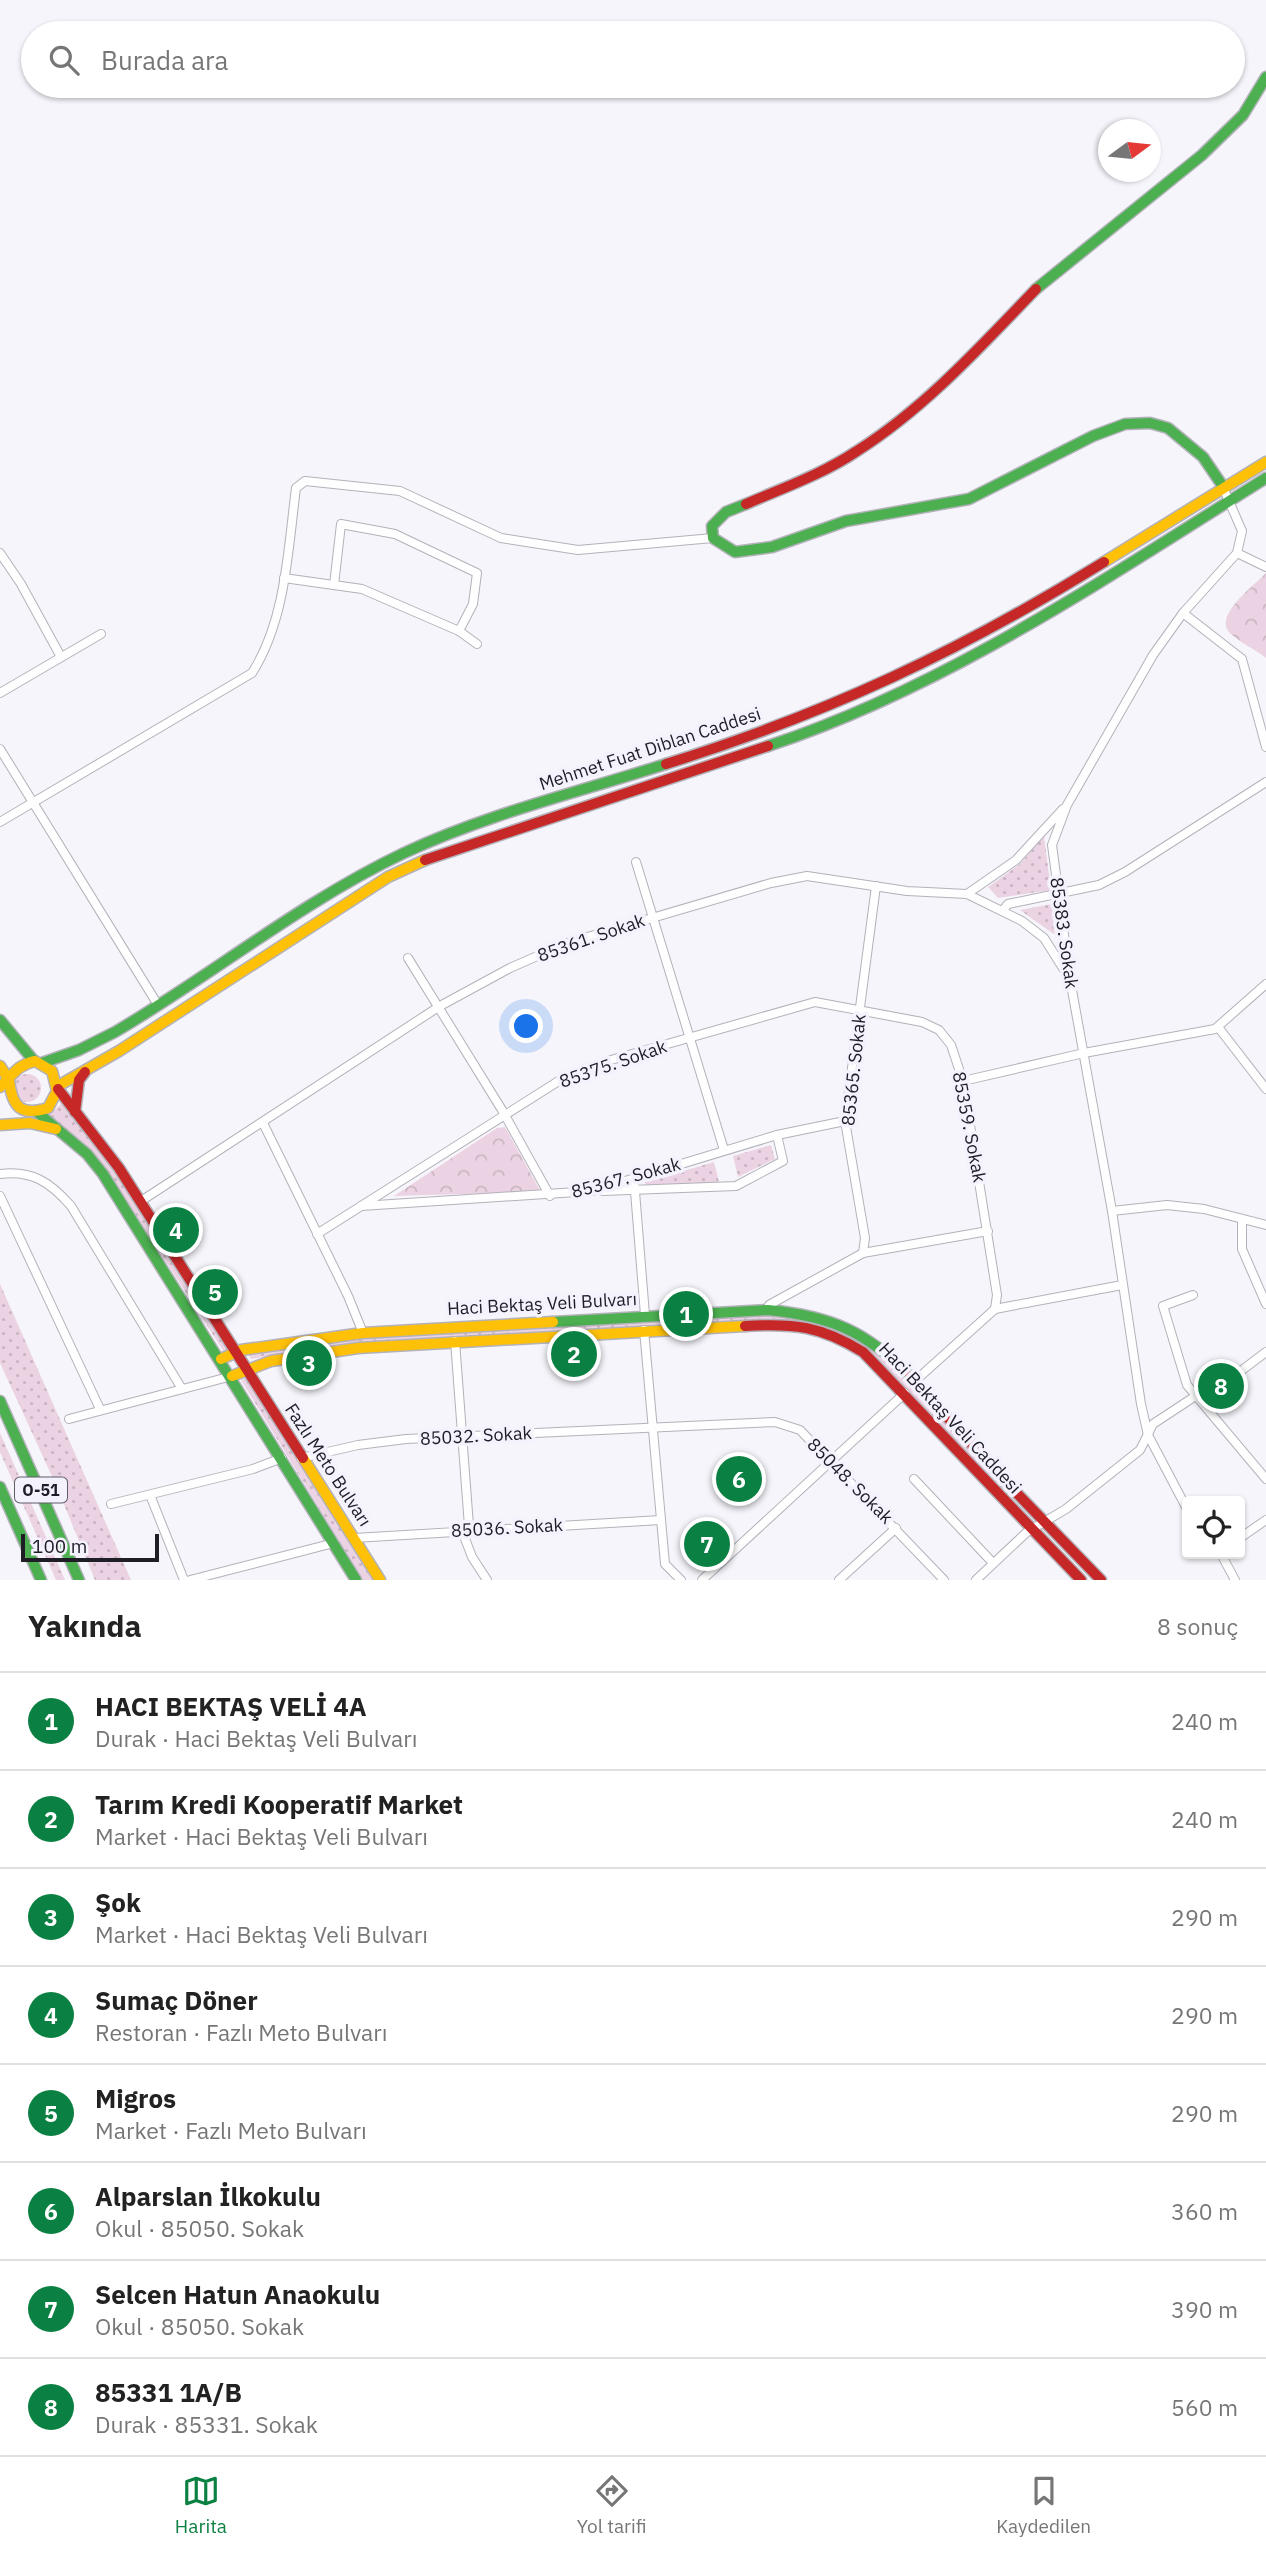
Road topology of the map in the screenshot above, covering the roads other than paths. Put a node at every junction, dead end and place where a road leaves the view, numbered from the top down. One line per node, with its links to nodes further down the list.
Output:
1 (1266, 77): 6 (main road)
2 (1266, 462): 4 (main road, Mehmet Fuat Diblan Caddesi)
3 (1266, 478): 5 (main road, Mehmet Fuat Diblan Caddesi)
4 (1222, 485): 5 (street); 6 (main road); 33 (main road, Mehmet Fuat Diblan Caddesi)
5 (1230, 499): 8 (street); 42 (main road, Mehmet Fuat Diblan Caddesi)
6 (713, 538): 10 (street)
7 (0, 553): 16 (street)
8 (1237, 553): 9 (street); 12 (street, 85383. Sokak)
9 (1266, 567)
10 (284, 578): 11 (street); 21 (street)
11 (334, 585): 13 (street); 13 (street)
12 (1183, 613): 18 (street); 22 (street, 85383. Sokak)
13 (459, 631): 15 (street)
14 (101, 634): 16 (street)
15 (477, 644)
16 (61, 657): 17 (street)
17 (0, 693)
18 (1266, 747)
19 (0, 749): 21 (street)
20 (1266, 782): 27 (street)
21 (33, 802): 23 (street); 33 (street)
22 (1067, 805): 26 (street); 27 (street, 85383. Sokak)
23 (0, 822)
24 (636, 863): 29 (street)
25 (876, 887): 26 (street, 85361. Sokak); 29 (street, 85361. Sokak); 35 (street, 85365. Sokak)
26 (967, 894): 28 (street, 85361. Sokak)
27 (1058, 894): 28 (street); 31 (street, 85383. Sokak)
28 (1003, 910): 31 (street, 85361. Sokak)
29 (654, 916): 34 (street, 85361. Sokak); 38 (street)
30 (408, 958): 34 (street)
31 (1070, 979): 39 (street, 85383. Sokak)
32 (1266, 984): 37 (street)
33 (158, 1006): 40 (main road, Mehmet Fuat Diblan Caddesi)
34 (440, 1006): 50 (street); 53 (street, 85361. Sokak)
35 (860, 1012): 38 (street, 85375. Sokak); 43 (street, 85359. Sokak); 51 (street, 85365. Sokak)
36 (0, 1020): 40 (main road)
37 (1218, 1027): 39 (street); 46 (street)
38 (689, 1038): 50 (street, 85375. Sokak); 56 (street)
39 (1084, 1053): 43 (street); 65 (street, 85383. Sokak)
40 (38, 1062): 44 (main road); 45 (main road)
41 (0, 1066): 44 (main road)
42 (88, 1069): 45 (main road, Mehmet Fuat Diblan Caddesi); 49 (main road)
43 (963, 1081): 68 (street, 85359. Sokak)
44 (4, 1083): 47 (main road)
45 (58, 1088): 48 (main road); 49 (main road, Fazlı Meto Bulvarı)
46 (1266, 1089)
47 (21, 1109): 48 (main road); 52 (main road)
48 (37, 1112): 54 (main road, Fazlı Meto Bulvarı)
49 (75, 1112): 63 (main road, Fazlı Meto Bulvarı)
50 (504, 1115): 62 (street); 64 (street, 85375. Sokak)
51 (845, 1121): 55 (street, 85367. Sokak); 70 (street, 85365. Sokak)
52 (0, 1123): 54 (main road)
53 (262, 1123): 63 (street, 85361. Sokak); 69 (street)
54 (58, 1130): 82 (main road, Fazlı Meto Bulvarı)
55 (777, 1135): 56 (street, 85367. Sokak); 60 (street)
56 (724, 1150): 58 (street, 85367. Sokak)
57 (0, 1174): 86 (street)
58 (634, 1180): 59 (street, 85367. Sokak); 60 (street)
59 (592, 1191): 60 (street); 62 (street, 85367. Sokak)
60 (635, 1192): 76 (street)
61 (0, 1196): 90 (street)
62 (550, 1196): 64 (street, 85367. Sokak)
63 (141, 1201): 80 (main road, Fazlı Meto Bulvarı)
64 (359, 1206): 69 (street, 85375. Sokak)
65 (1112, 1211): 66 (street); 71 (street, 85383. Sokak)
66 (1242, 1219): 67 (street); 73 (street)
67 (1266, 1225)
68 (988, 1231): 70 (street); 74 (street, 85359. Sokak)
69 (317, 1234): 78 (street)
70 (863, 1253): 75 (street)
71 (1122, 1285): 74 (street); 93 (street, 85383. Sokak)
72 (1193, 1295): 88 (street)
73 (1266, 1304)
74 (995, 1309): 85 (street)
75 (768, 1310): 76 (main road, Haci Bektaş Veli Bulvarı); 85 (main road, Haci Bektaş Veli Bulvarı)
76 (645, 1315): 78 (main road, Haci Bektaş Veli Bulvarı)
77 (644, 1330): 79 (main road, Haci Bektaş Veli Bulvarı); 87 (main road, Haci Bektaş Veli Caddesi); 92 (street)
78 (363, 1333): 80 (main road, Haci Bektaş Veli Bulvarı)
79 (455, 1341): 83 (main road, Haci Bektaş Veli Bulvarı); 94 (street)
80 (236, 1352): 82 (main road); 83 (main road, Fazlı Meto Bulvarı)
81 (1266, 1352): 88 (street)
82 (221, 1359): 84 (main road, Fazlı Meto Bulvarı)
83 (247, 1370): 84 (main road, Haci Bektaş Veli Bulvarı); 96 (main road, Fazlı Meto Bulvarı)
84 (232, 1376): 86 (street); 95 (main road, Fazlı Meto Bulvarı)
85 (915, 1381): 106 (main road, Haci Bektaş Veli Caddesi)
86 (182, 1389): 90 (street)
87 (905, 1393): 97 (street); 108 (main road, Haci Bektaş Veli Caddesi)
88 (1194, 1397): 93 (street); 99 (street)
89 (0, 1401): 116 (main road, O-51)
90 (100, 1409): 91 (street)
91 (69, 1419)
92 (652, 1427): 94 (street, 85032. Sokak); 97 (street, 85048. Sokak); 104 (street)
93 (1148, 1435): 102 (street, 85383. Sokak); 106 (street)
94 (463, 1437): 96 (street, 85032. Sokak); 109 (street)
95 (282, 1458): 101 (street); 112 (main road, Fazlı Meto Bulvarı)
96 (302, 1458): 111 (main road, Fazlı Meto Bulvarı)
97 (831, 1460): 107 (street, 85048. Sokak); 123 (street)
98 (914, 1479): 114 (street)
99 (1266, 1479)
100 (0, 1487): 115 (main road, O-51)
101 (150, 1495): 103 (street); 117 (street)
102 (1182, 1500)
103 (111, 1504)
104 (661, 1520): 109 (street, 85036. Sokak); 122 (street)
105 (1266, 1520): 110 (street)
106 (1044, 1524): 108 (street); 128 (main road, Haci Bektaş Veli Caddesi)
107 (896, 1528): 124 (street); 125 (street, 85048. Sokak)
108 (1031, 1530): 114 (street); 127 (main road, Haci Bektaş Veli Caddesi)
109 (467, 1531): 111 (street, 85036. Sokak); 121 (street)
110 (1245, 1535)
111 (354, 1538): 120 (main road, Fazlı Meto Bulvarı)
112 (334, 1543): 118 (street); 119 (main road, Fazlı Meto Bulvarı)
113 (1224, 1559): 129 (street)
114 (993, 1563): 126 (street)
115 (41, 1580)
116 (79, 1580)
117 (184, 1580)
118 (190, 1580)
119 (356, 1580)
120 (380, 1580)
121 (487, 1580)
122 (681, 1580)
123 (702, 1580)
124 (839, 1580)
125 (944, 1580)
126 (976, 1580)
127 (1081, 1580)
128 (1101, 1580)
129 (1235, 1580)

